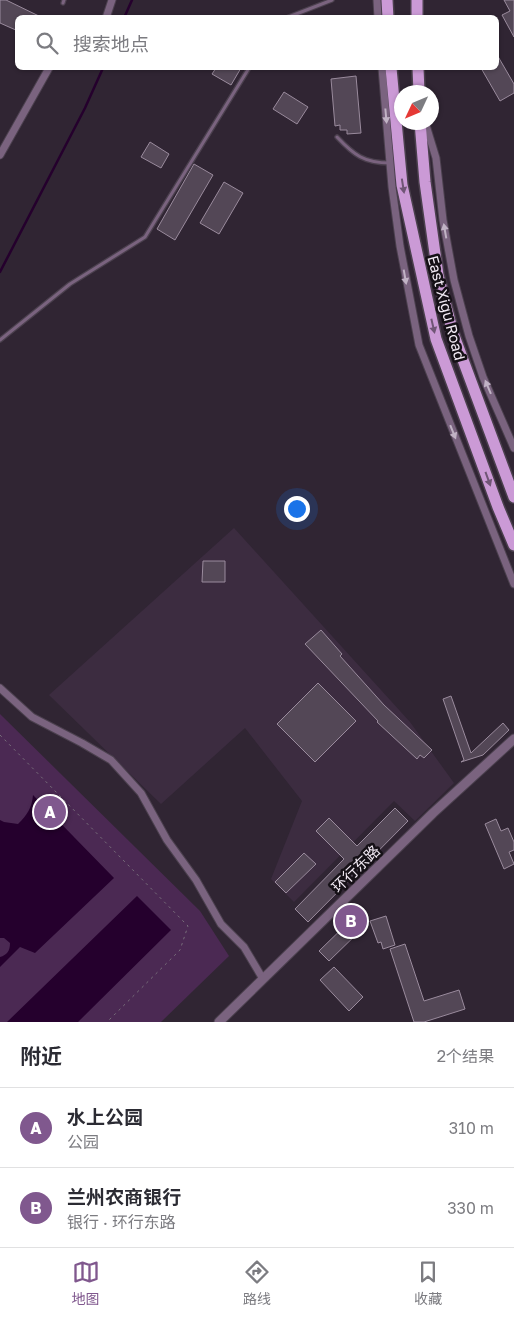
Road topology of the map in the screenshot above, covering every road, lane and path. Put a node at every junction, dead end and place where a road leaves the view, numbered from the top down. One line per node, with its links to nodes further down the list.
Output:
1 (112, 0): 6 (street)
2 (332, 0): 7 (lane)
3 (377, 0): 8 (street)
4 (387, 0): 9 (main road)
5 (417, 0): 10 (main road)
6 (107, 15)
7 (294, 15)
8 (378, 15)
9 (388, 15)
10 (417, 15)
11 (48, 70): 20 (street)
12 (248, 70): 24 (lane)
13 (382, 70): 21 (street, one-way to 21)
14 (391, 70): 21 (main road, East Xigu Road)
15 (418, 70): 16 (main road)
16 (418, 85)
17 (421, 130): 22 (main road, East Xigu Road)
18 (427, 130): 25 (street, one-way to 18)
19 (337, 137): 21 (lane)
20 (0, 155)
21 (395, 162): 23 (main road, East Xigu Road, one-way to 23); 28 (street, one-way to 28)
22 (438, 275): 23 (lane); 26 (main road, East Xigu Road)
23 (422, 279): 27 (main road, East Xigu Road, one-way to 27)
24 (0, 340)
25 (514, 448)
26 (514, 497)
27 (514, 545)
28 (514, 584)
29 (0, 688): 32 (street)
30 (0, 735): 33 (path)
31 (514, 739): 32 (street, 环行东路)
32 (263, 979): 34 (street, 环行东路)
33 (107, 1022)
34 (219, 1022)

